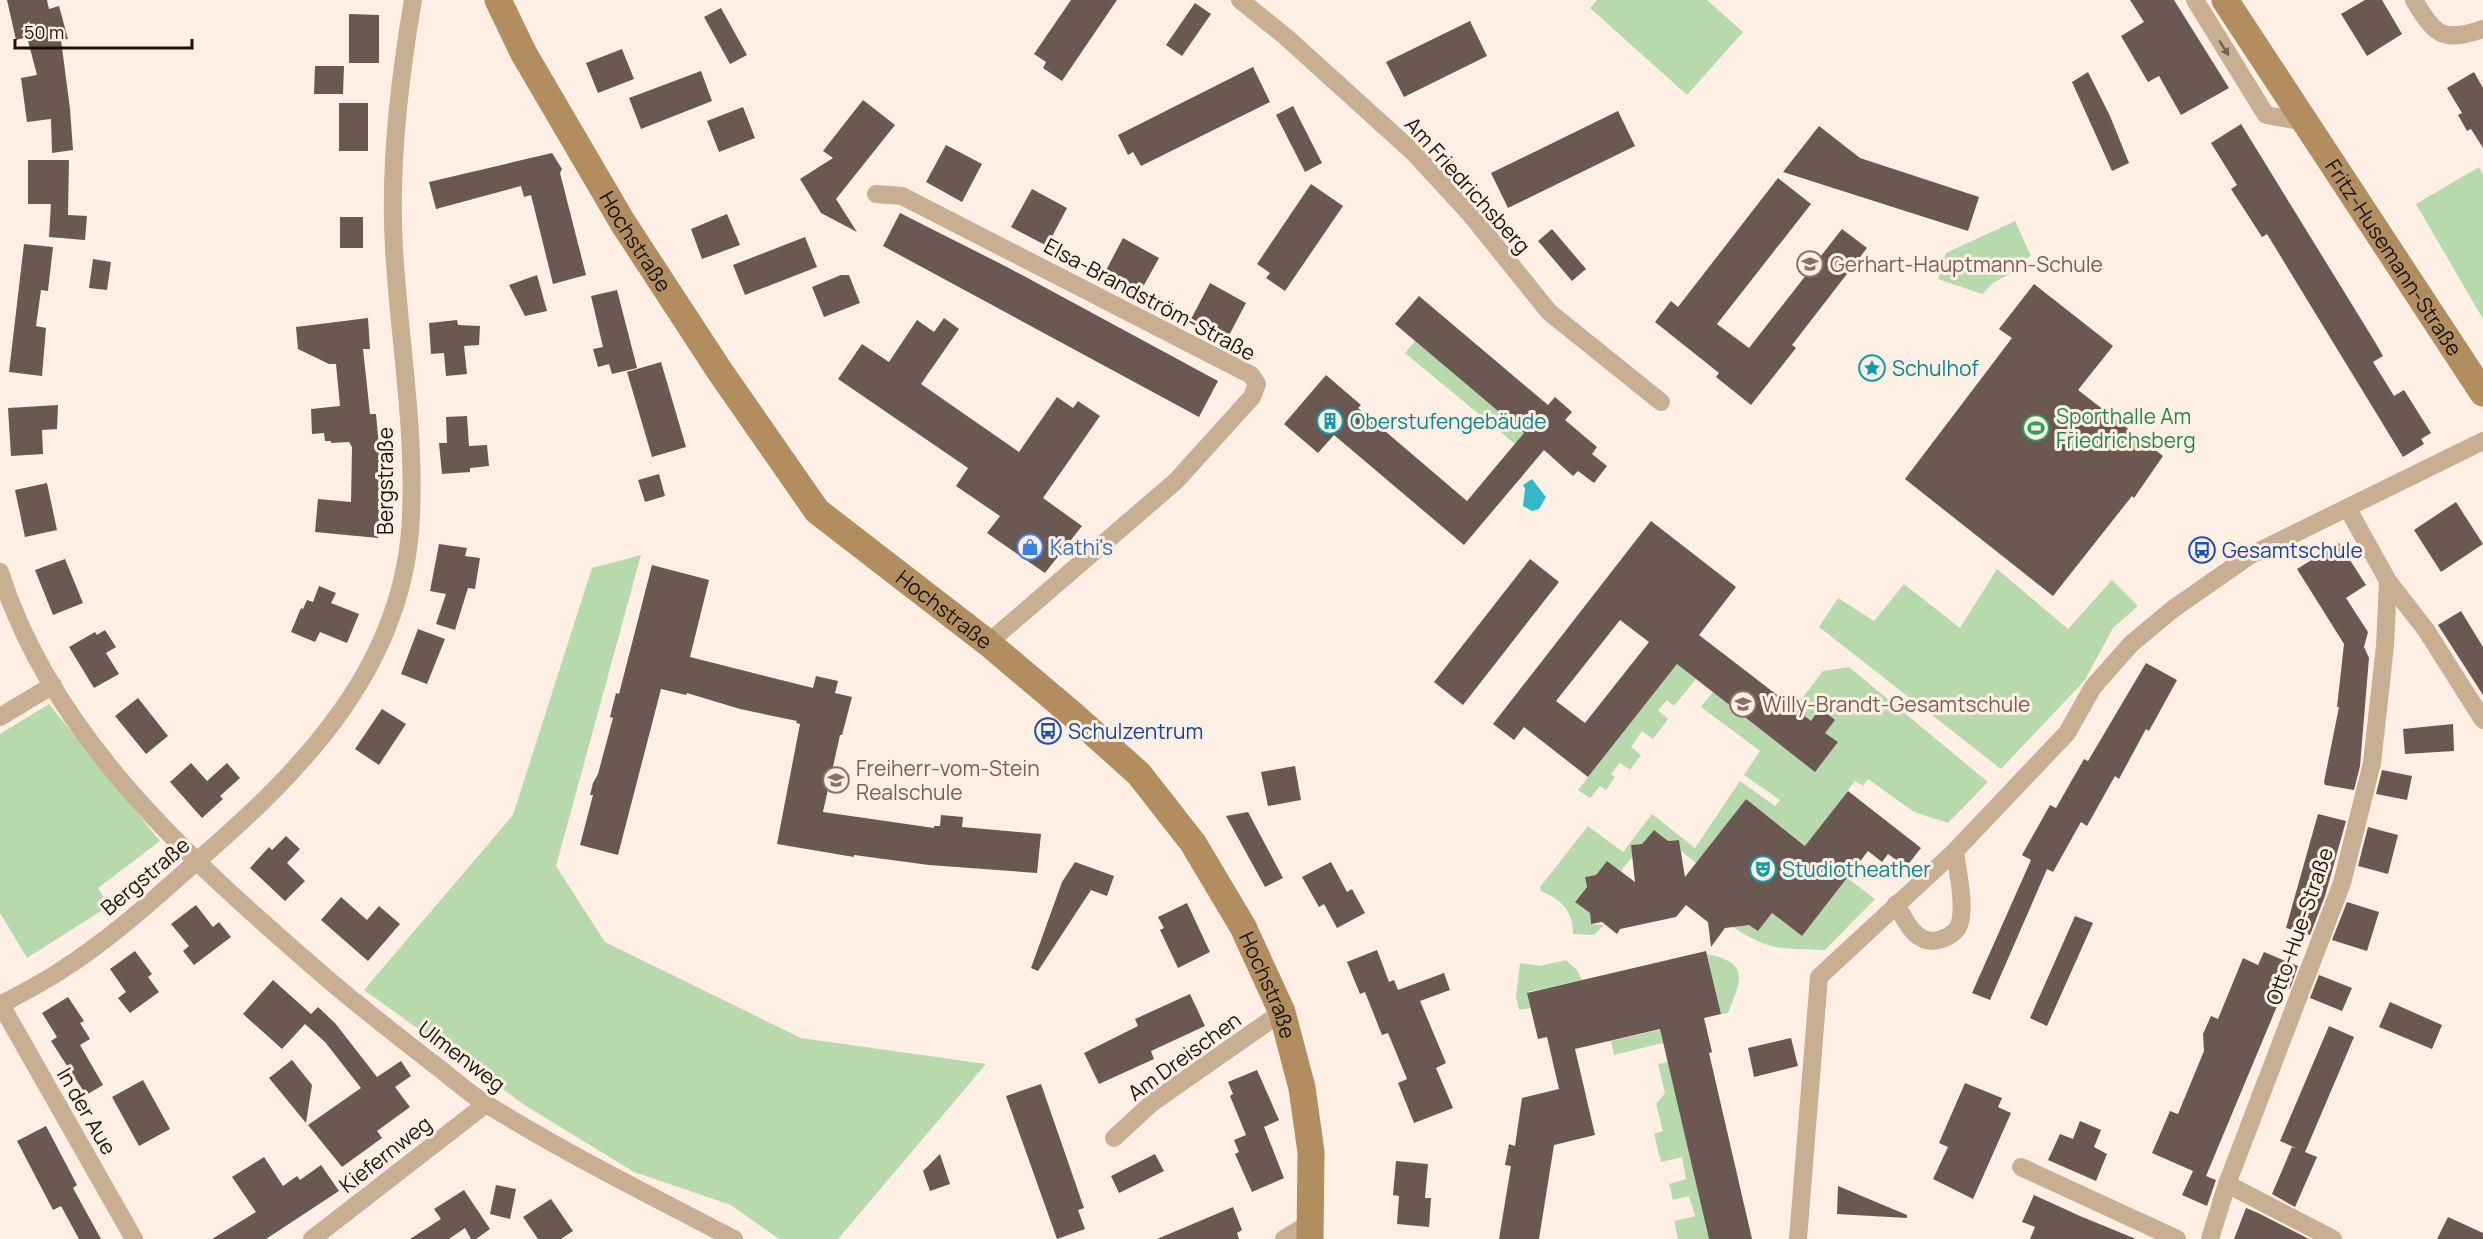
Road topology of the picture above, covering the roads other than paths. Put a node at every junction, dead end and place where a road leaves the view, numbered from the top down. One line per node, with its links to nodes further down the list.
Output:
1 (413, 0): 20 (street, Bergstraße)
2 (498, 0): 15 (street, Hochstraße)
3 (1240, 0): 10 (street, Am Friedrichsberg)
4 (2414, 0): 6 (street)
5 (2207, 3): 7 (street, Fritz-Husemann-Straße); 7 (street, Fritz-Husemann-Straße, one-way to 7)
6 (2483, 29)
7 (2305, 122): 9 (street, Fritz-Husemann-Straße)
8 (876, 194): 15 (street, Elsa-Brandström-Straße)
9 (2483, 393)
10 (1660, 402)
11 (2483, 441): 12 (street)
12 (2348, 509): 14 (street); 19 (street)
13 (0, 572): 16 (street, Ulmenweg)
14 (2388, 581): 18 (street); 27 (street, Otto-Hue-Straße)
15 (988, 643): 23 (street, Hochstraße)
16 (53, 686): 17 (street); 20 (street, Ulmenweg)
17 (0, 717)
18 (2483, 720)
19 (1955, 851): 21 (street); 21 (street)
20 (197, 862): 22 (street, Bergstraße); 24 (street, Ulmenweg)
21 (1896, 904): 33 (street)
22 (0, 1004): 29 (street, In der Aue)
23 (1282, 1012): 25 (street, Am Dreischen); 28 (street, Hochstraße)
24 (486, 1104): 30 (street, Kiefernweg); 31 (street, Ulmenweg)
25 (1114, 1138)
26 (2021, 1167): 34 (street)
27 (2227, 1184): 35 (street, Otto-Hue-Straße); 36 (street)
28 (1312, 1230): 32 (street)
29 (134, 1239)
30 (312, 1239)
31 (734, 1239)
32 (1284, 1239)
33 (1798, 1239)
34 (2177, 1239)
35 (2210, 1239)
36 (2333, 1239)

